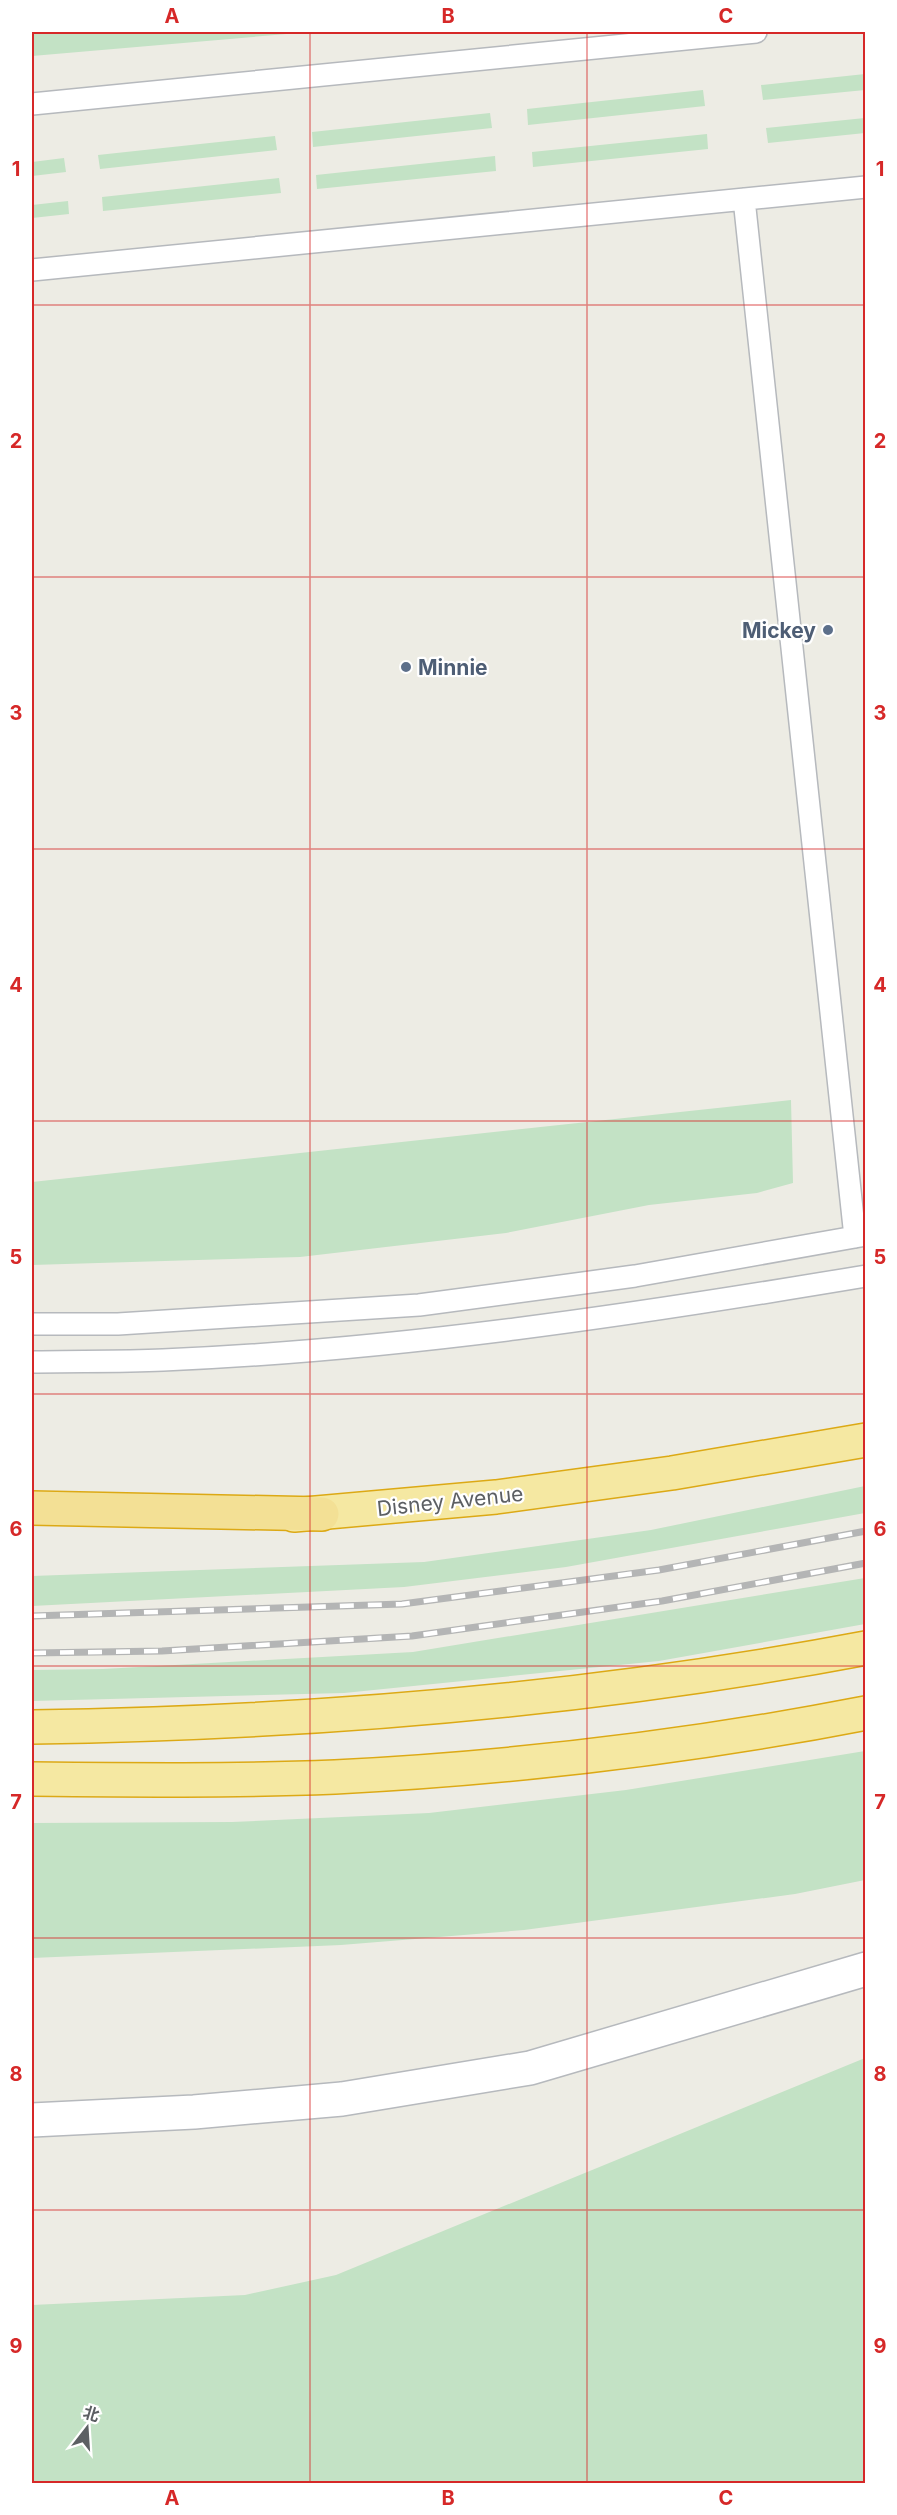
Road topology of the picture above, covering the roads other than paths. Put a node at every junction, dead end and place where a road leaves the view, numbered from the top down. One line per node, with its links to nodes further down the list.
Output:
1 (756, 32): 2 (lane)
2 (32, 104)
3 (866, 187): 4 (lane)
4 (744, 199): 5 (lane); 6 (lane)
5 (32, 270)
6 (860, 1236): 8 (lane)
7 (866, 1276): 9 (lane)
8 (32, 1324)
9 (32, 1362)
10 (866, 1440): 12 (highway, Disney Avenue)
11 (32, 1508): 12 (highway)
12 (322, 1514): 13 (highway, Disney Avenue)
13 (32, 1523)
14 (866, 1648): 16 (highway)
15 (866, 1713): 17 (highway)
16 (32, 1727)
17 (32, 1779)
18 (866, 1970): 19 (street)
19 (32, 2120)

